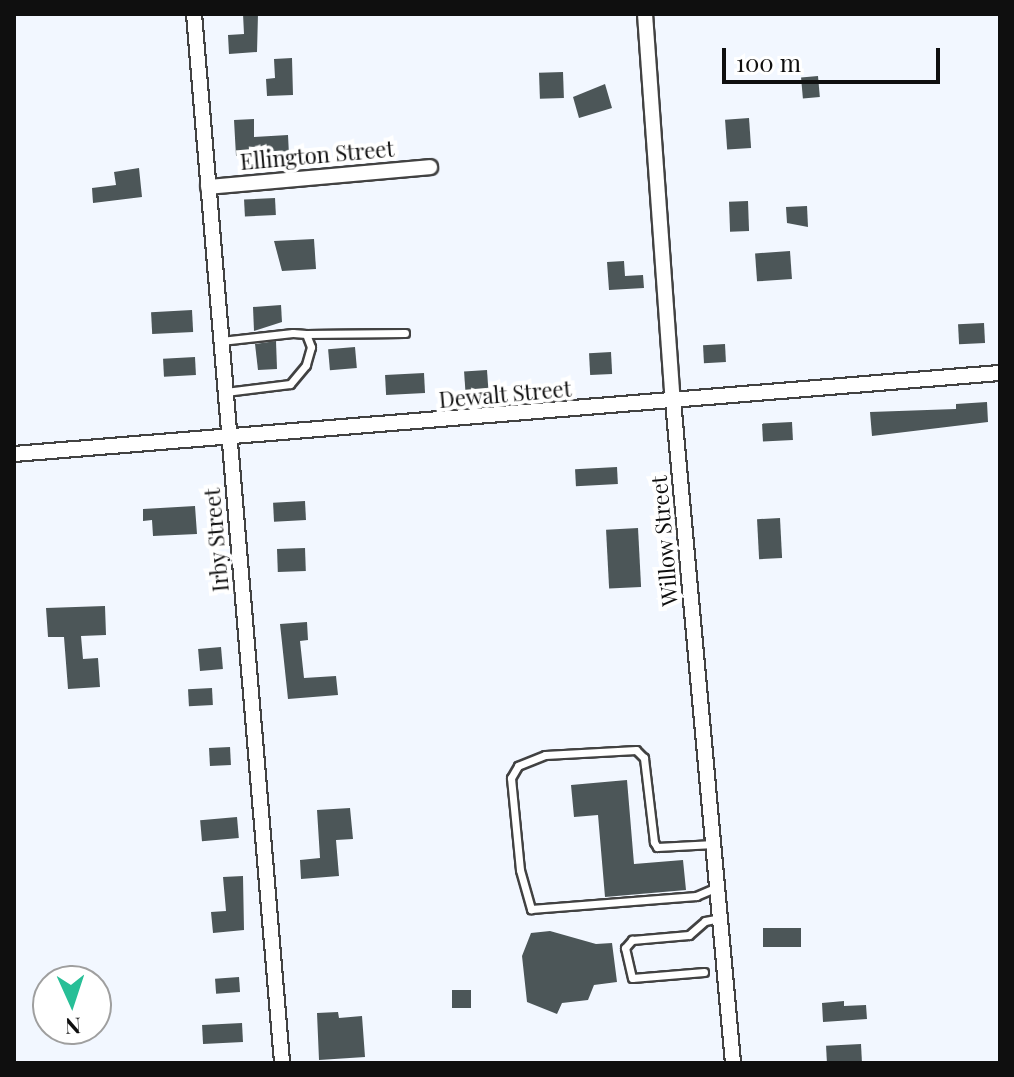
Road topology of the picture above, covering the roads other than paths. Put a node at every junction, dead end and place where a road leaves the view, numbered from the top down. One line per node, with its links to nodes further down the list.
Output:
1 (194, 14): 4 (street, Irby Street)
2 (645, 14): 10 (street, Willow Street)
3 (430, 167): 4 (street, Ellington Street)
4 (208, 187): 7 (street, Irby Street)
5 (405, 333): 6 (lane)
6 (306, 334): 7 (lane); 9 (lane)
7 (221, 341): 9 (street, Irby Street)
8 (1000, 373): 10 (street, Dewalt Street)
9 (225, 392): 11 (street, Irby Street)
10 (673, 401): 11 (street, Dewalt Street); 13 (street, Willow Street)
11 (229, 436): 12 (street, Dewalt Street); 17 (street, Irby Street)
12 (14, 454)
13 (715, 844): 14 (street, Willow Street); 14 (lane)
14 (719, 887): 15 (street, Willow Street)
15 (722, 918): 16 (lane); 18 (street, Willow Street)
16 (704, 972)
17 (282, 1063)
18 (733, 1063)

